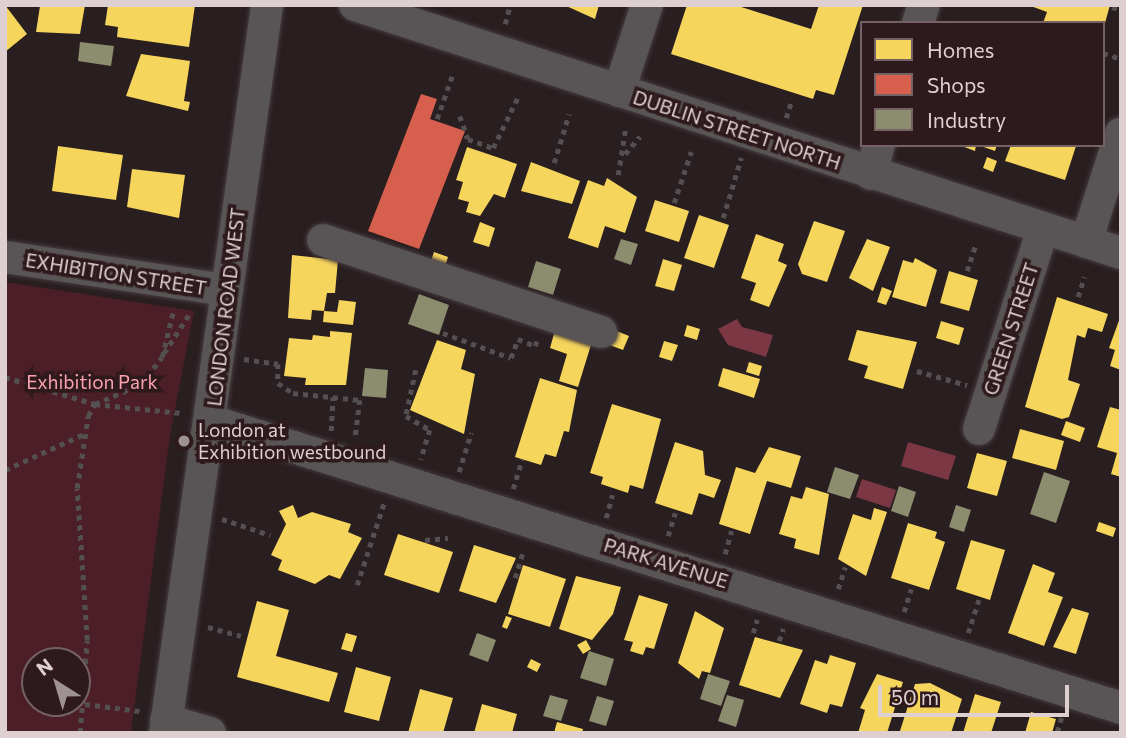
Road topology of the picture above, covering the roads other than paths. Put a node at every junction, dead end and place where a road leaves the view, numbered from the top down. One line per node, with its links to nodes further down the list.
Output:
1 (267, 5): 13 (street, LONDON ROAD WEST)
2 (355, 5): 4 (street, DUBLIN STREET NORTH)
3 (647, 5): 5 (street)
4 (402, 12): 5 (street, DUBLIN STREET NORTH)
5 (619, 91): 7 (street, DUBLIN STREET NORTH)
6 (1121, 132): 10 (street)
7 (875, 159): 8 (street, DUBLIN STREET NORTH)
8 (1043, 228): 10 (street, DUBLIN STREET NORTH); 16 (street, GREEN STREET)
9 (323, 240): 14 (street)
10 (1086, 242): 11 (street, DUBLIN STREET NORTH)
11 (1121, 253)
12 (5, 257): 13 (street, EXHIBITION STREET)
13 (227, 290): 15 (street, LONDON ROAD WEST)
14 (601, 332)
15 (211, 421): 17 (street, PARK AVENUE); 18 (street, LONDON ROAD WEST)
16 (979, 429)
17 (1121, 708)
18 (158, 721): 19 (street)
19 (210, 733)

